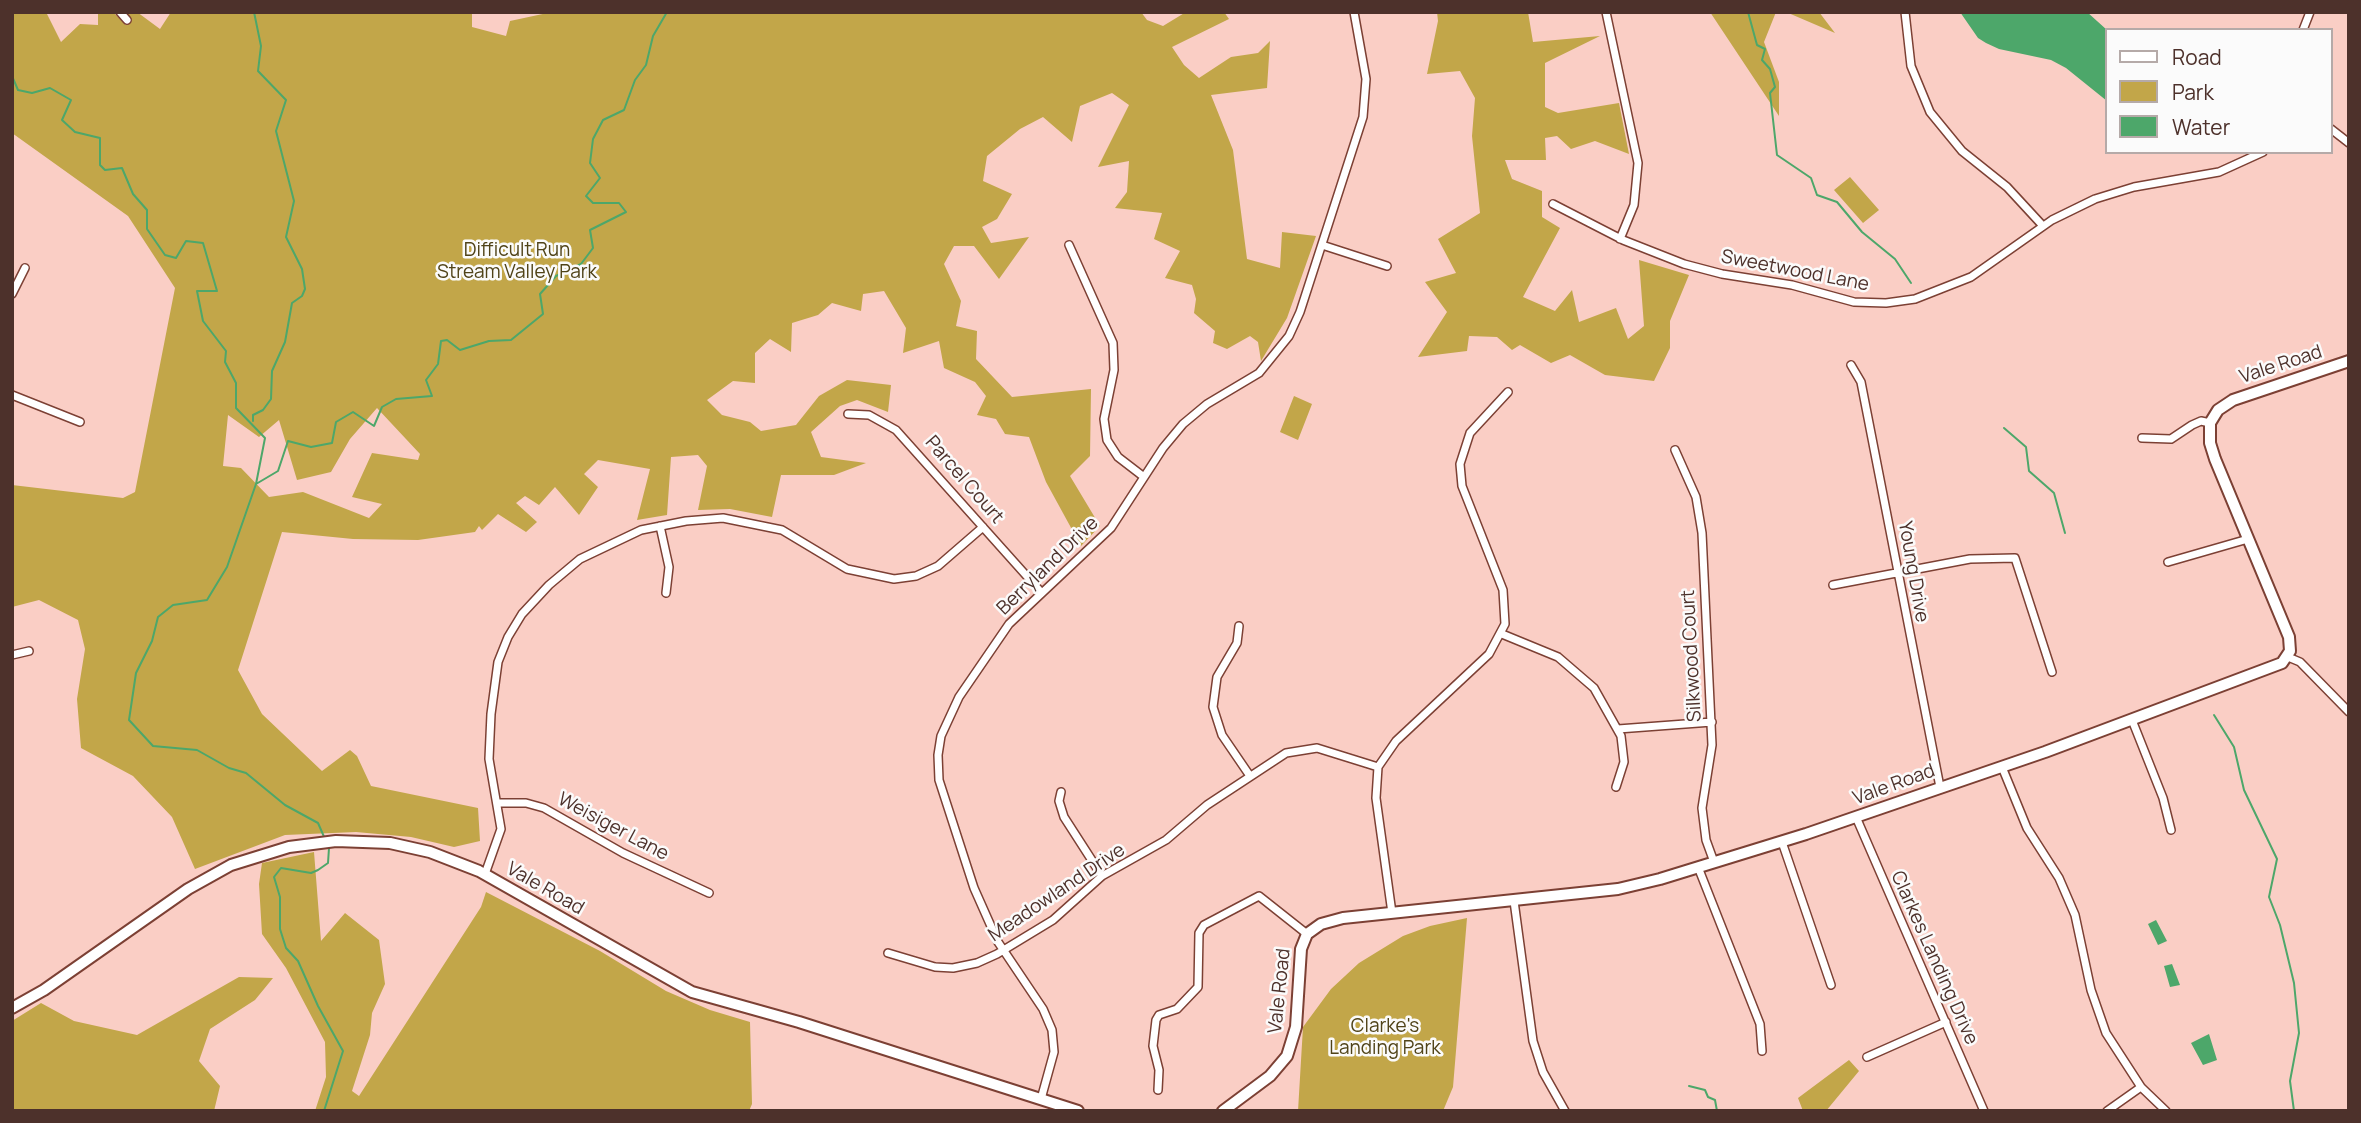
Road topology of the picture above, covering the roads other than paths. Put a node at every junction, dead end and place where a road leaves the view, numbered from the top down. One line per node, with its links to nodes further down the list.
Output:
1 (120, 12): 6 (street)
2 (1354, 12): 15 (street, Berryland Drive)
3 (1606, 12): 13 (street)
4 (1905, 12): 12 (street)
5 (2310, 12): 7 (street)
6 (127, 20)
7 (2303, 28)
8 (2333, 130): 9 (street)
9 (2349, 143)
10 (2259, 154): 12 (street, Sweetwood Lane)
11 (1553, 204): 13 (street, Sweetwood Lane)
12 (2043, 226): 13 (street, Sweetwood Lane)
13 (1620, 239)
14 (1069, 245): 28 (street)
15 (1322, 245): 16 (street); 28 (street, Berryland Drive)
16 (1387, 266)
17 (25, 268): 18 (street)
18 (12, 294)
19 (2349, 361): 25 (main road, Vale Road)
20 (1851, 365): 33 (street, Young Drive)
21 (1508, 392): 38 (street)
22 (12, 395): 24 (street)
23 (848, 414): 30 (street, Parcel Court)
24 (80, 422)
25 (2210, 423): 26 (street); 31 (main road)
26 (2142, 438)
27 (1675, 450): 45 (street, Silkwood Court)
28 (1144, 477): 35 (street, Berryland Drive)
29 (660, 526): 30 (street); 36 (street); 53 (street)
30 (983, 527): 35 (street, Parcel Court)
31 (2248, 539): 32 (street); 41 (main road)
32 (2168, 562)
33 (1897, 574): 34 (street); 42 (street); 51 (street, Young Drive)
34 (1833, 585)
35 (1041, 592): 65 (street, Berryland Drive)
36 (666, 593)
37 (1238, 626): 49 (street)
38 (1502, 634): 46 (street); 47 (street)
39 (29, 651): 40 (street)
40 (12, 655)
41 (2288, 657): 43 (street); 44 (main road, Vale Road)
42 (2052, 672)
43 (2349, 712)
44 (2132, 720): 48 (main road, Vale Road); 55 (street)
45 (1712, 722): 46 (street); 57 (street, Silkwood Court)
46 (1618, 729): 50 (street)
47 (1378, 767): 49 (street, Meadowland Drive); 63 (street)
48 (2002, 767): 51 (main road, Vale Road); 72 (street)
49 (1250, 776): 60 (street, Meadowland Drive)
50 (1616, 787)
51 (1940, 787): 54 (main road, Vale Road)
52 (1061, 792): 60 (street)
53 (499, 803): 59 (street); 61 (street, Weisiger Lane)
54 (1856, 817): 56 (main road, Vale Road); 69 (street, Clarkes Landing Drive)
55 (2171, 830)
56 (1782, 842): 57 (main road, Vale Road); 67 (street)
57 (1714, 862): 58 (main road, Vale Road)
58 (1698, 867): 62 (main road, Vale Road); 70 (street)
59 (485, 874): 68 (main road, Vale Road); 74 (main road, Vale Road)
60 (1102, 876): 65 (street, Meadowland Drive)
61 (709, 893)
62 (1514, 901): 63 (main road, Vale Road); 77 (street)
63 (1392, 913): 64 (main road, Vale Road)
64 (1307, 934): 73 (street); 76 (main road, Vale Road)
65 (1003, 951): 66 (street, Meadowland Drive); 74 (street, Berryland Drive)
66 (888, 953)
67 (1831, 985)
68 (12, 1009)
69 (1946, 1023): 71 (street); 78 (street, Clarkes Landing Drive)
70 (1762, 1051)
71 (1867, 1057)
72 (2141, 1087): 79 (street); 80 (street)
73 (1158, 1090)
74 (1041, 1099): 75 (main road, Vale Road)
75 (1078, 1111)
76 (1223, 1111)
77 (1565, 1111)
78 (1984, 1111)
79 (2107, 1111)
80 (2166, 1111)

